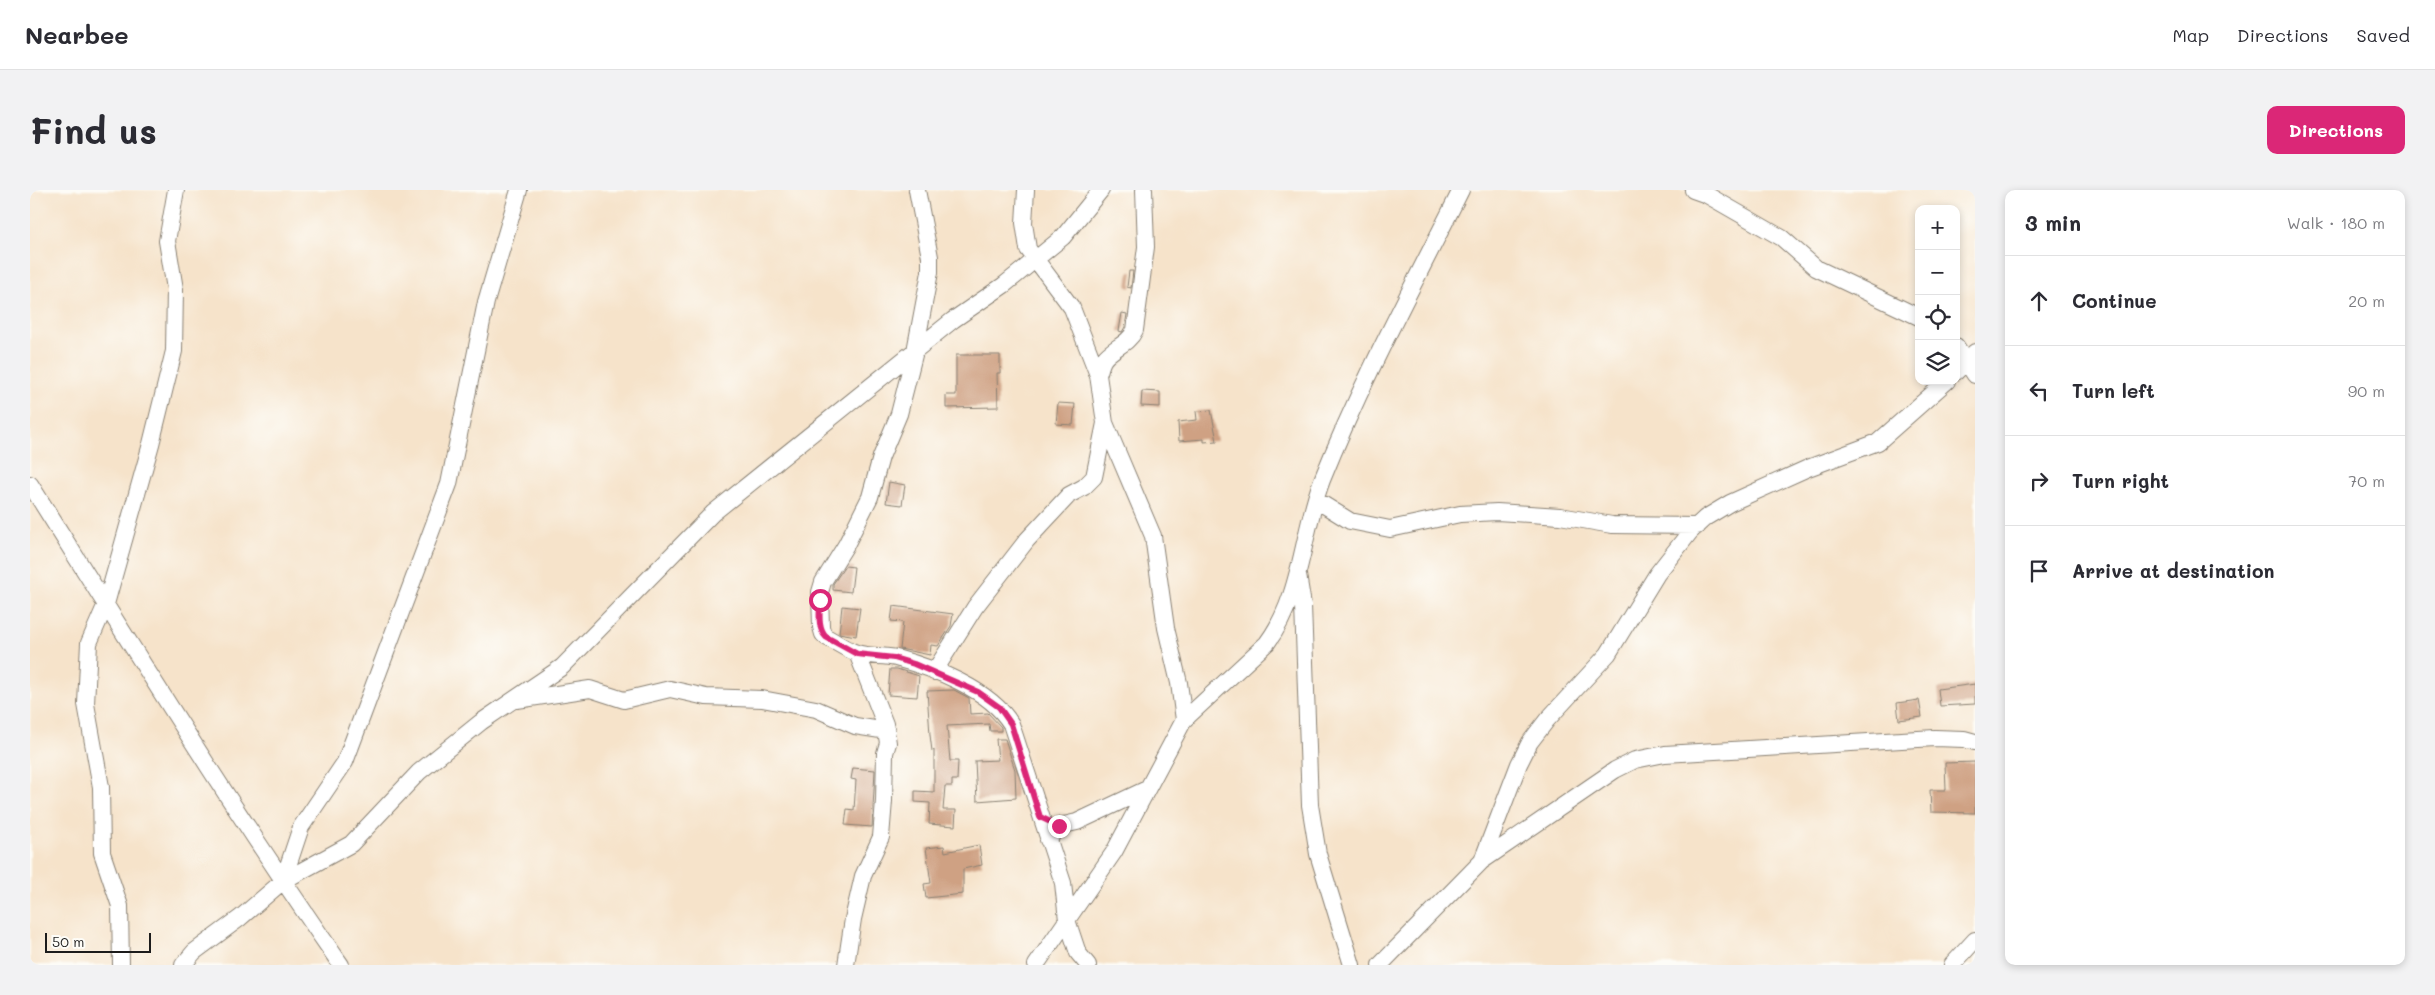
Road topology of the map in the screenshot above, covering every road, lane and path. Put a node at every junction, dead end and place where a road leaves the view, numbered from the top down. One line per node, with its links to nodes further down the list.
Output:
1 (176, 190): 22 (street)
2 (519, 190): 34 (street)
3 (917, 190): 12 (street)
4 (1026, 190): 9 (street)
5 (1101, 190): 9 (street)
6 (1144, 190): 15 (street)
7 (1461, 190): 19 (street)
8 (1693, 190): 10 (street)
9 (1035, 259): 12 (street); 15 (street)
10 (1915, 315)
11 (1957, 340): 14 (street)
12 (915, 351): 23 (street); 25 (street)
13 (1960, 351): 14 (street)
14 (1970, 362)
15 (1098, 375): 17 (street)
16 (1942, 385): 20 (street)
17 (1106, 423): 24 (street); 26 (street)
18 (30, 484): 22 (street)
19 (1316, 500): 20 (street); 21 (street)
20 (1697, 526): 33 (street)
21 (1298, 575): 26 (street); 43 (street)
22 (106, 604): 34 (street); 37 (street)
23 (857, 654): 24 (street); 27 (street)
24 (934, 672): 30 (street)
25 (513, 700): 27 (street); 34 (street)
26 (1184, 720): 29 (street)
27 (887, 731): 40 (street)
28 (1975, 742): 33 (street)
29 (1147, 789): 31 (street); 35 (street)
30 (1040, 817): 31 (street); 32 (street)
31 (1059, 826): 32 (street)
32 (1048, 840): 35 (street)
33 (1482, 861): 44 (street)
34 (283, 881): 38 (street); 39 (street)
35 (1067, 920): 41 (street); 42 (street)
36 (1975, 940): 45 (street)
37 (121, 965)
38 (184, 965)
39 (341, 965)
40 (846, 965)
41 (1036, 965)
42 (1088, 965)
43 (1352, 965)
44 (1380, 965)
45 (1952, 965)

